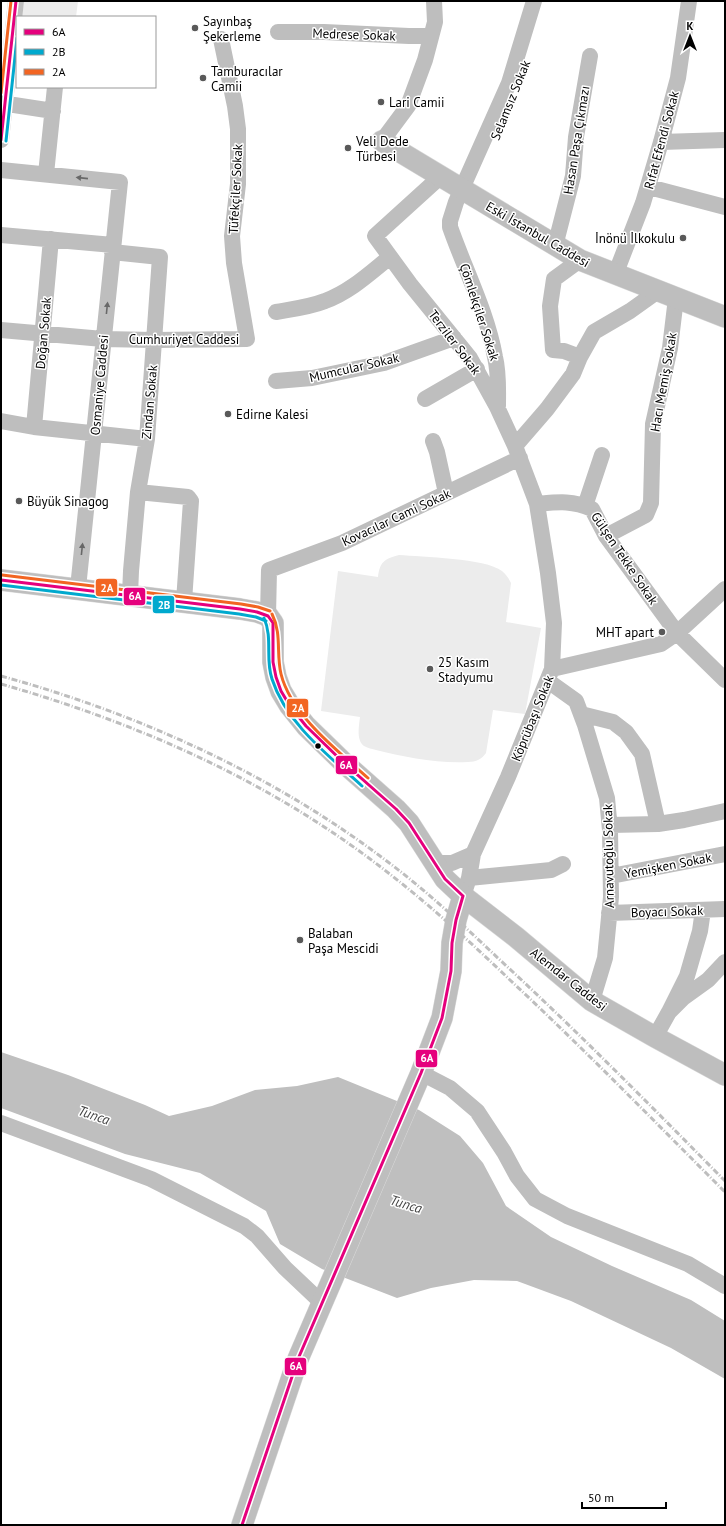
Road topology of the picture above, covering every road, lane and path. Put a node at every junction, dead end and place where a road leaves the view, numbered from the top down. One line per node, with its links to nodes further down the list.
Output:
1 (16, 1): 6 (street)
2 (434, 1): 7 (street)
3 (535, 1): 21 (street, Selamsız Sokak)
4 (689, 1): 16 (street, Rıfat Efendi Sokak)
5 (278, 32): 7 (street, Medrese Sokak)
6 (7, 34): 11 (street)
7 (431, 36): 15 (street)
8 (221, 39): 37 (street, Tüfekçiler Sokak)
9 (590, 56): 25 (street, Hasan Paşa Çıkmazı)
10 (55, 88): 12 (street)
11 (3, 104): 12 (street); 13 (street)
12 (53, 111): 18 (street)
13 (1, 140)
14 (725, 140): 16 (street)
15 (382, 141): 19 (main road, Eski İstanbul Caddesi)
16 (661, 142): 20 (street, Rıfat Efendi Sokak)
17 (1, 170): 18 (street)
18 (46, 174): 26 (street, Osmaniye Caddesi, one-way to 18)
19 (440, 177): 21 (main road, Eski İstanbul Caddesi); 27 (street, Terziler Sokak)
20 (648, 187): 22 (street); 29 (street, Rıfat Efendi Sokak)
21 (466, 192): 25 (main road, Eski İstanbul Caddesi); 43 (street, Çömlekçiler Sokak)
22 (725, 207)
23 (1, 235): 24 (street)
24 (51, 239): 26 (street); 34 (street, Doğan Sokak)
25 (555, 246): 28 (main road, Eski İstanbul Caddesi)
26 (113, 249): 36 (street, Osmaniye Caddesi, one-way to 26); 38 (street, Zindan Sokak)
27 (390, 257): 31 (street); 35 (street, Terziler Sokak)
28 (580, 260): 29 (main road, Eski İstanbul Caddesi); 39 (street)
29 (615, 275): 30 (main road, Eski İstanbul Caddesi)
30 (667, 295): 32 (main road, Eski İstanbul Caddesi); 39 (street); 55 (street, Hacı Memiş Sokak)
31 (276, 312)
32 (725, 317)
33 (1, 330): 34 (street, Cumhuriyet Caddesi)
34 (43, 334): 36 (street, Cumhuriyet Caddesi); 45 (street, Doğan Sokak)
35 (454, 338): 40 (street, Terziler Sokak); 41 (street, Mumcular Sokak)
36 (103, 339): 38 (street, Cumhuriyet Caddesi); 46 (street, Osmaniye Caddesi)
37 (247, 339): 38 (street, Cumhuriyet Caddesi)
38 (154, 340): 47 (street, Zindan Sokak)
39 (580, 357): 49 (street)
40 (477, 369): 42 (street); 43 (street, Terziler Sokak)
41 (276, 381)
42 (425, 399)
43 (498, 407): 49 (street, Terziler Sokak)
44 (1, 421): 45 (street)
45 (34, 427): 46 (street)
46 (95, 432): 47 (street); 57 (street, Osmaniye Caddesi, one-way to 46)
47 (147, 438): 51 (street, Zindan Sokak)
48 (433, 441): 52 (street)
49 (517, 452): 52 (street, Kovacılar Cami Sokak); 53 (street, Köprübaşı Sokak)
50 (602, 455): 54 (street)
51 (138, 492): 59 (street, Zindan Sokak); 60 (street)
52 (446, 493): 61 (street, Kovacılar Cami Sokak)
53 (537, 504): 54 (street, Gülşen Tekke Sokak); 63 (street, Köprübaşı Sokak)
54 (585, 506): 55 (street, Gülşen Tekke Sokak)
55 (606, 536): 62 (street, Gülşen Tekke Sokak)
56 (1, 580): 57 (main road)
57 (78, 588): 59 (main road)
58 (725, 589): 62 (street)
59 (130, 595): 60 (main road)
60 (184, 601): 61 (main road)
61 (268, 616): 71 (main road, Alemdar Caddesi)
62 (677, 633): 63 (street); 64 (street, Gülşen Tekke Sokak)
63 (550, 675): 65 (street, Arnavutoğlu Sokak); 69 (street, Köprübaşı Sokak)
64 (725, 680)
65 (581, 714): 67 (street); 68 (street, Arnavutoğlu Sokak)
66 (725, 811): 67 (street)
67 (658, 824): 68 (street)
68 (610, 825): 73 (street, Arnavutoğlu Sokak)
69 (473, 854): 71 (street); 74 (street, Köprübaşı Sokak)
70 (725, 854): 73 (street, Yemişken Sokak)
71 (434, 863): 74 (main road, Alemdar Caddesi)
72 (563, 864): 74 (street)
73 (611, 876): 77 (street, Arnavutoğlu Sokak)
74 (466, 887): 79 (main road, Alemdar Caddesi); 83 (main road)
75 (725, 909): 76 (street, Boyacı Sokak)
76 (703, 910): 77 (street, Boyacı Sokak); 80 (street)
77 (609, 913): 79 (street, Arnavutoğlu Sokak)
78 (725, 962): 80 (street)
79 (592, 1001): 81 (main road, Alemdar Caddesi)
80 (669, 1012): 81 (street)
81 (655, 1037): 82 (main road, Alemdar Caddesi)
82 (725, 1075)
83 (418, 1079): 85 (street); 86 (main road)
84 (1, 1123): 86 (street)
85 (725, 1286)
86 (322, 1303): 87 (main road)
87 (242, 1525)

